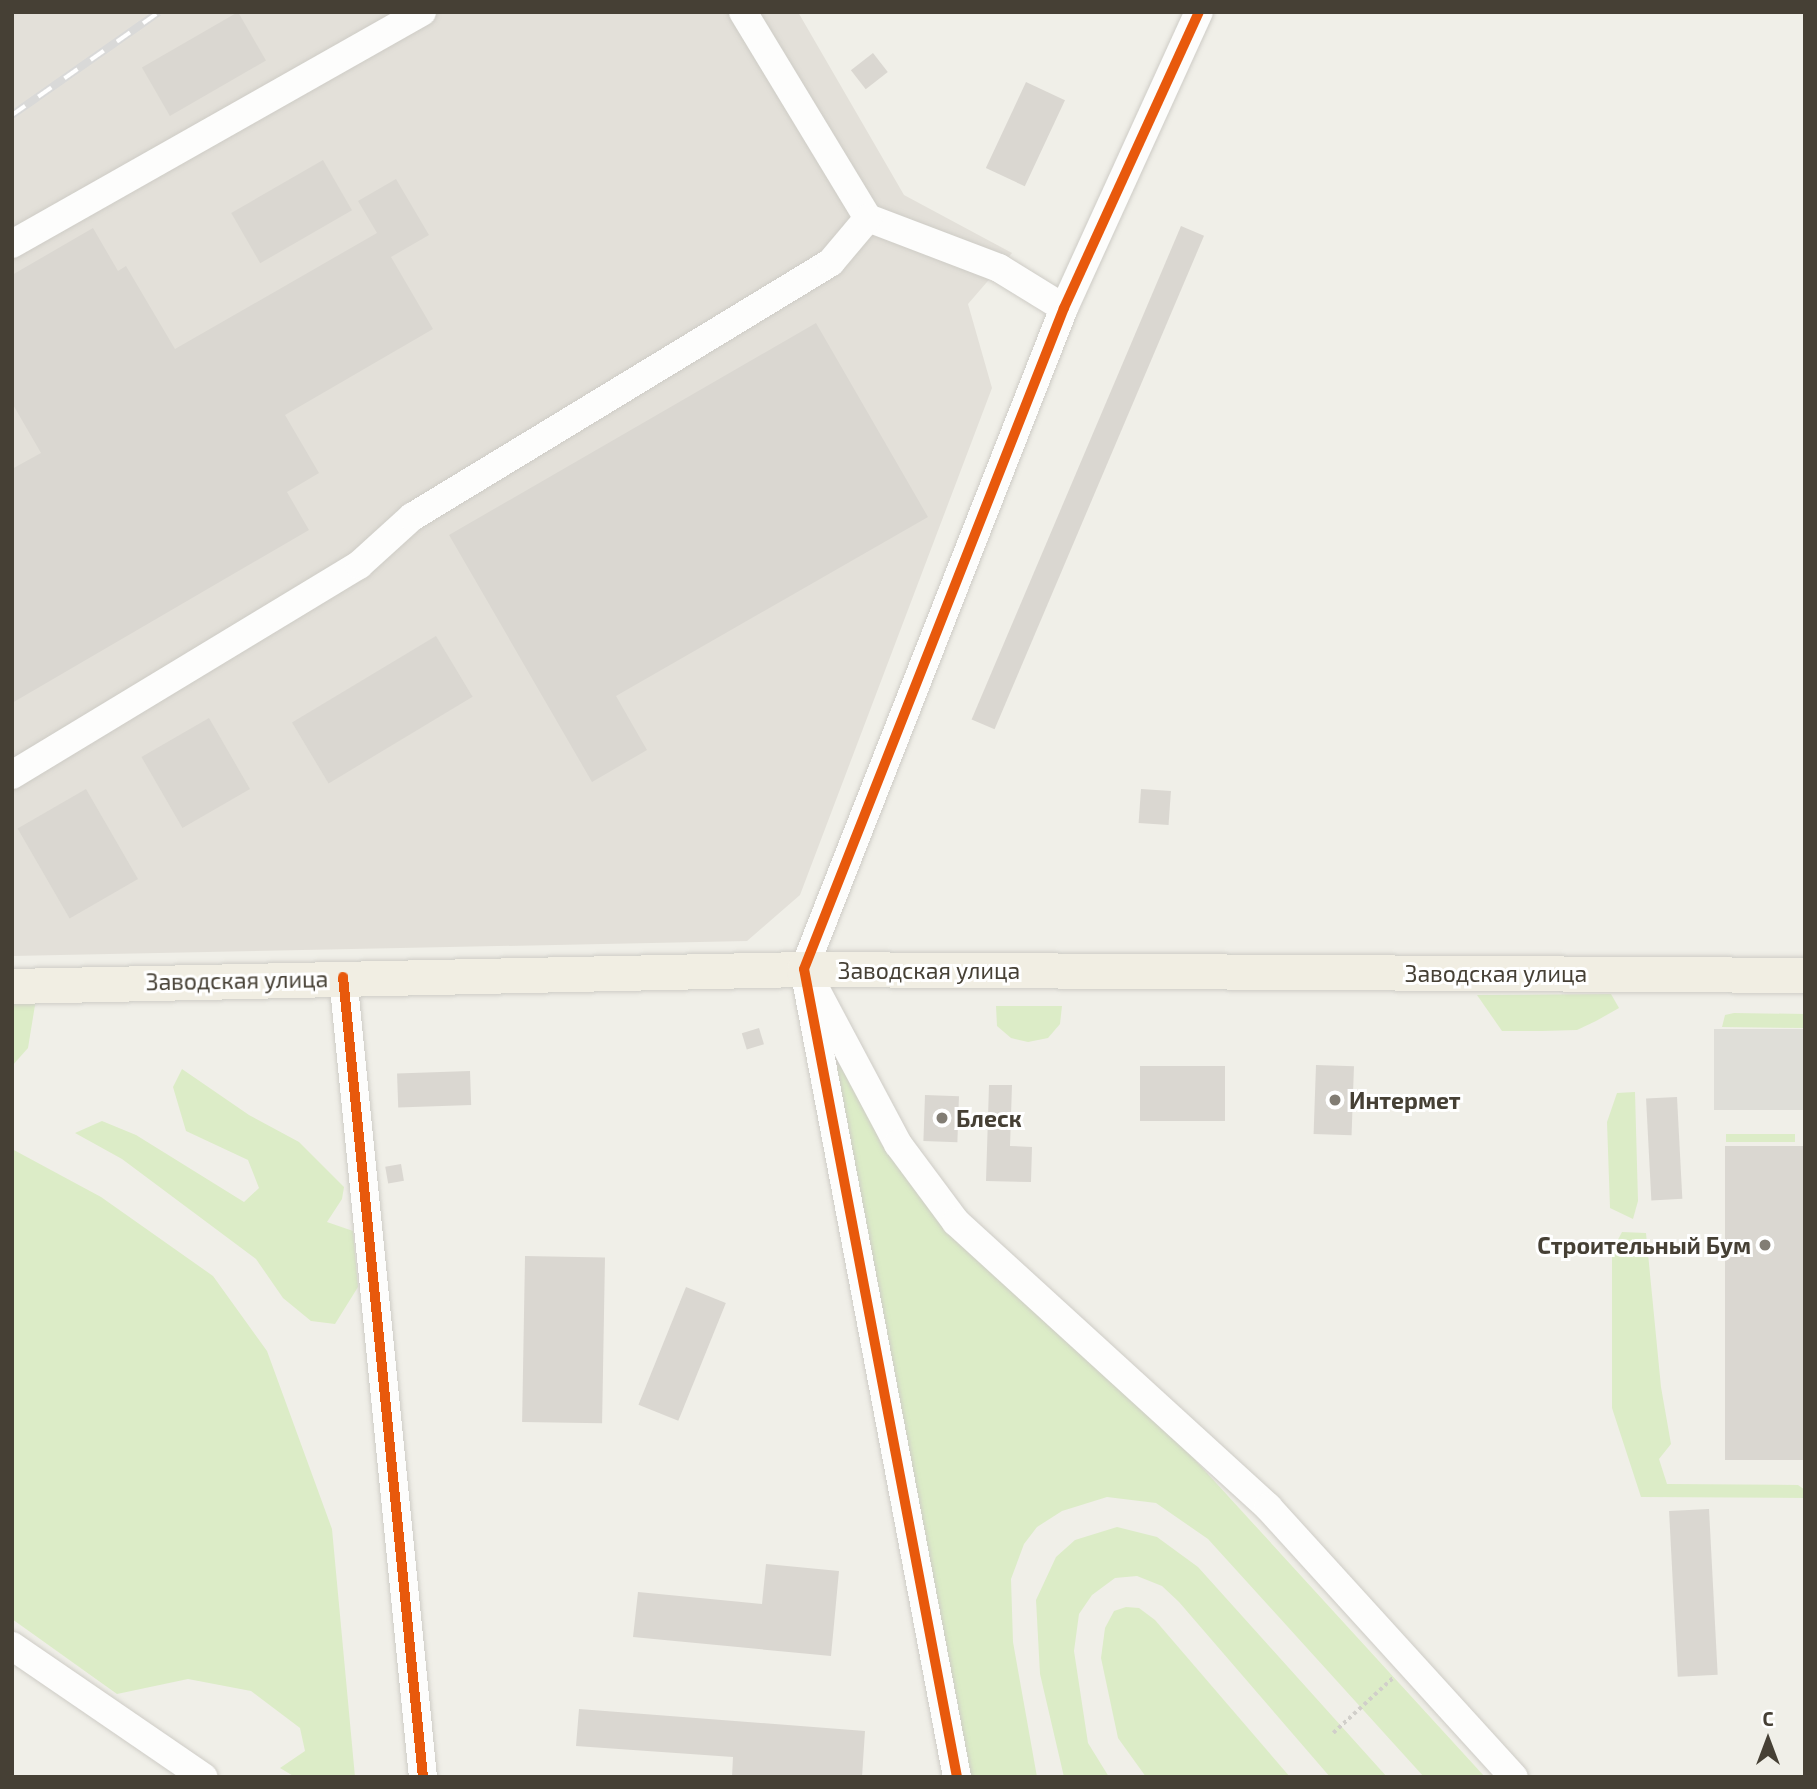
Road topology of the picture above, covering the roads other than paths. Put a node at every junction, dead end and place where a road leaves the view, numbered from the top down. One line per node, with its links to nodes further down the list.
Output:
1 (422, 12): 5 (street)
2 (743, 12): 4 (street)
3 (1199, 12): 6 (street)
4 (868, 218): 6 (street); 7 (street)
5 (12, 244)
6 (1064, 308): 8 (street)
7 (12, 775)
8 (804, 969): 9 (main road, Заводская улица); 10 (main road, Заводская улица); 15 (street); 16 (street)
9 (1805, 975)
10 (343, 977): 11 (main road, Заводская улица); 14 (street)
11 (12, 986)
12 (12, 1646): 13 (street)
13 (203, 1777)
14 (423, 1777)
15 (957, 1777)
16 (1514, 1777)

